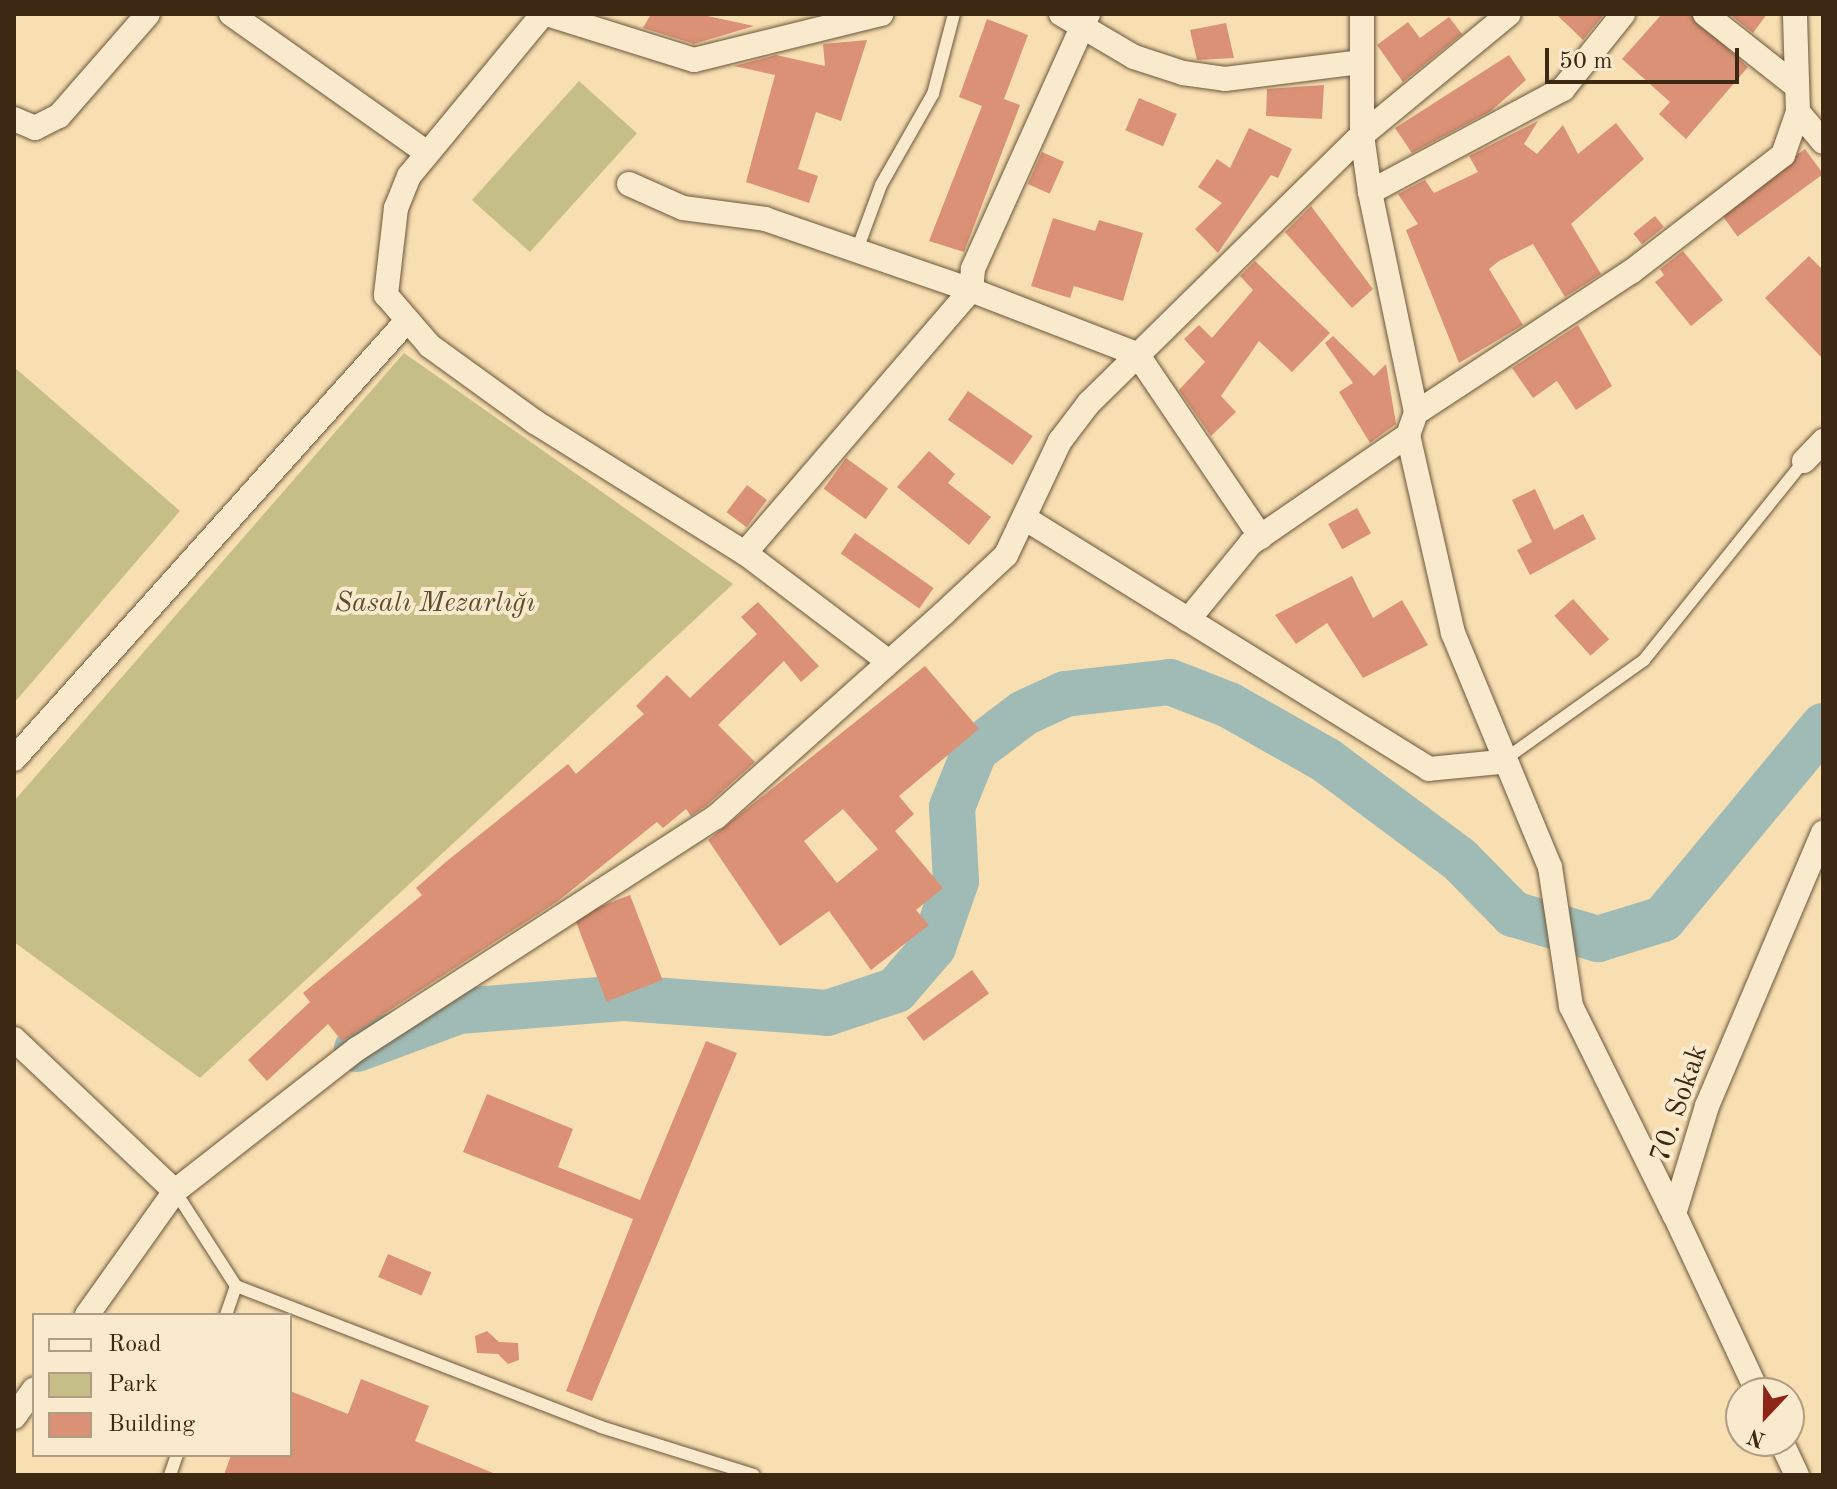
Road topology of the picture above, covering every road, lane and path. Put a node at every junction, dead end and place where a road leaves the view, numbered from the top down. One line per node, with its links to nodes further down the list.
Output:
1 (148, 14): 16 (street)
2 (231, 14): 19 (street)
3 (545, 14): 4 (street); 19 (street)
4 (881, 14)
5 (954, 14): 22 (lane)
6 (1061, 14): 12 (street)
7 (1362, 14): 13 (street)
8 (1509, 14): 17 (street)
9 (1623, 14): 21 (street)
10 (1705, 14): 14 (street)
11 (1795, 14): 14 (street)
12 (1084, 22): 13 (street); 23 (street)
13 (1362, 62): 17 (street)
14 (1795, 85): 15 (street)
15 (1798, 112): 18 (street); 26 (street)
16 (14, 119)
17 (1362, 135): 21 (street); 25 (street)
18 (1823, 142)
19 (427, 153): 24 (street)
20 (629, 184): 22 (street)
21 (1370, 192): 26 (street)
22 (857, 250): 23 (street)
23 (971, 290): 25 (street); 31 (street)
24 (405, 323): 31 (street); 34 (street)
25 (1137, 354): 29 (street); 30 (street)
26 (1412, 424): 30 (street); 35 (street)
27 (1823, 441): 28 (street)
28 (1804, 461): 35 (lane)
29 (1026, 519): 32 (street); 33 (street)
30 (1261, 537): 32 (street)
31 (745, 553): 33 (street)
32 (1188, 620): 35 (street)
33 (888, 661): 38 (street)
34 (14, 759)
35 (1501, 762): 39 (street)
36 (1823, 833): 39 (street, 70. Sokak)
37 (14, 1039): 38 (street)
38 (175, 1191): 40 (lane); 41 (street)
39 (1674, 1214): 43 (street)
40 (236, 1286): 42 (lane); 46 (lane)
41 (88, 1313)
42 (227, 1313)
43 (1750, 1377)
44 (32, 1392): 45 (street)
45 (14, 1417)
46 (754, 1475)

